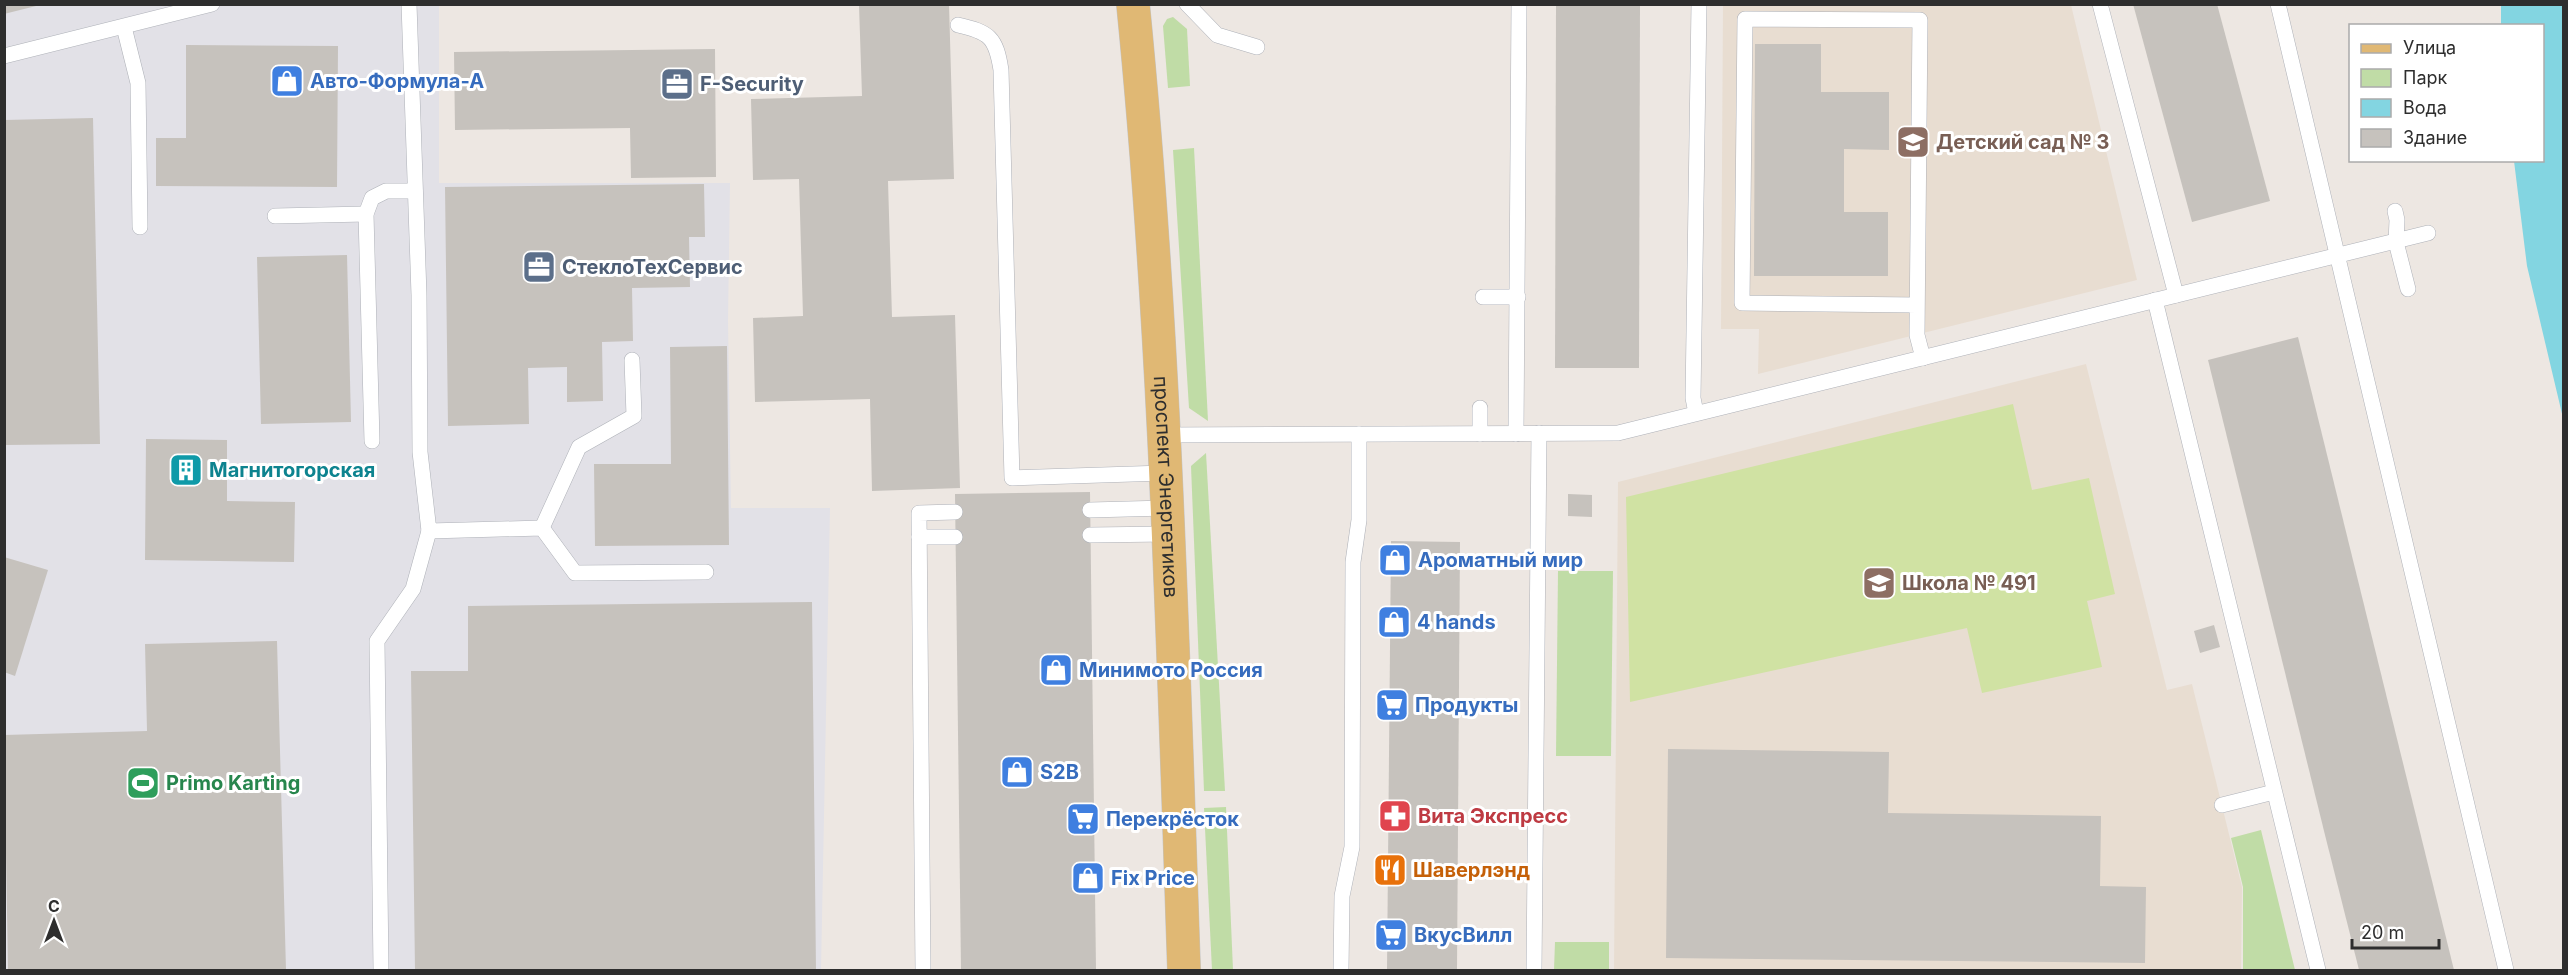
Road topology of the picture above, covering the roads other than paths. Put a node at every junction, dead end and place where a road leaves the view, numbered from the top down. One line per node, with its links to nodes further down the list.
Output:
1 (212, 4): 10 (lane)
2 (409, 4): 13 (lane)
3 (1132, 4): 35 (main road, проспект Энергетиков)
4 (1187, 4): 11 (lane)
5 (1519, 4): 24 (lane)
6 (1699, 4): 30 (lane)
7 (2100, 4): 22 (lane)
8 (2278, 4): 20 (lane)
9 (958, 25): 37 (lane)
10 (124, 27): 12 (lane); 17 (lane)
11 (1257, 47)
12 (4, 56)
13 (415, 191): 15 (lane); 42 (lane)
14 (2395, 211): 19 (lane)
15 (366, 214): 16 (lane); 36 (lane)
16 (275, 216)
17 (140, 227)
18 (2428, 233): 19 (lane)
19 (2396, 242): 20 (lane); 21 (lane)
20 (2338, 256): 22 (lane); 55 (lane)
21 (2408, 289)
22 (2176, 295): 25 (lane)
23 (1484, 297): 24 (lane)
24 (1518, 297): 34 (lane)
25 (2155, 300): 27 (lane); 47 (lane)
26 (1917, 305): 26 (lane); 27 (lane)
27 (1923, 358): 30 (lane)
28 (632, 360): 41 (lane)
29 (1480, 408): 33 (lane)
30 (1696, 413): 31 (lane)
31 (1539, 433): 34 (lane); 53 (lane)
32 (1359, 434): 33 (lane); 35 (lane); 52 (lane)
33 (1480, 434): 34 (lane)
34 (1516, 434)
35 (1163, 435): 37 (main road, проспект Энергетиков)
36 (372, 441)
37 (1164, 473): 40 (main road, проспект Энергетиков)
38 (1090, 510): 40 (lane)
39 (955, 512): 44 (lane)
40 (1166, 521): 43 (lane); 51 (main road, проспект Энергетиков)
41 (542, 528): 42 (lane); 46 (lane)
42 (429, 531): 49 (lane)
43 (1090, 535)
44 (919, 537): 45 (lane); 50 (lane)
45 (955, 537)
46 (706, 572)
47 (2274, 792): 48 (lane); 54 (lane)
48 (2222, 805)
49 (381, 970)
50 (923, 970)
51 (1184, 970)
52 (1341, 970)
53 (1534, 970)
54 (2318, 970)
55 (2506, 970)

